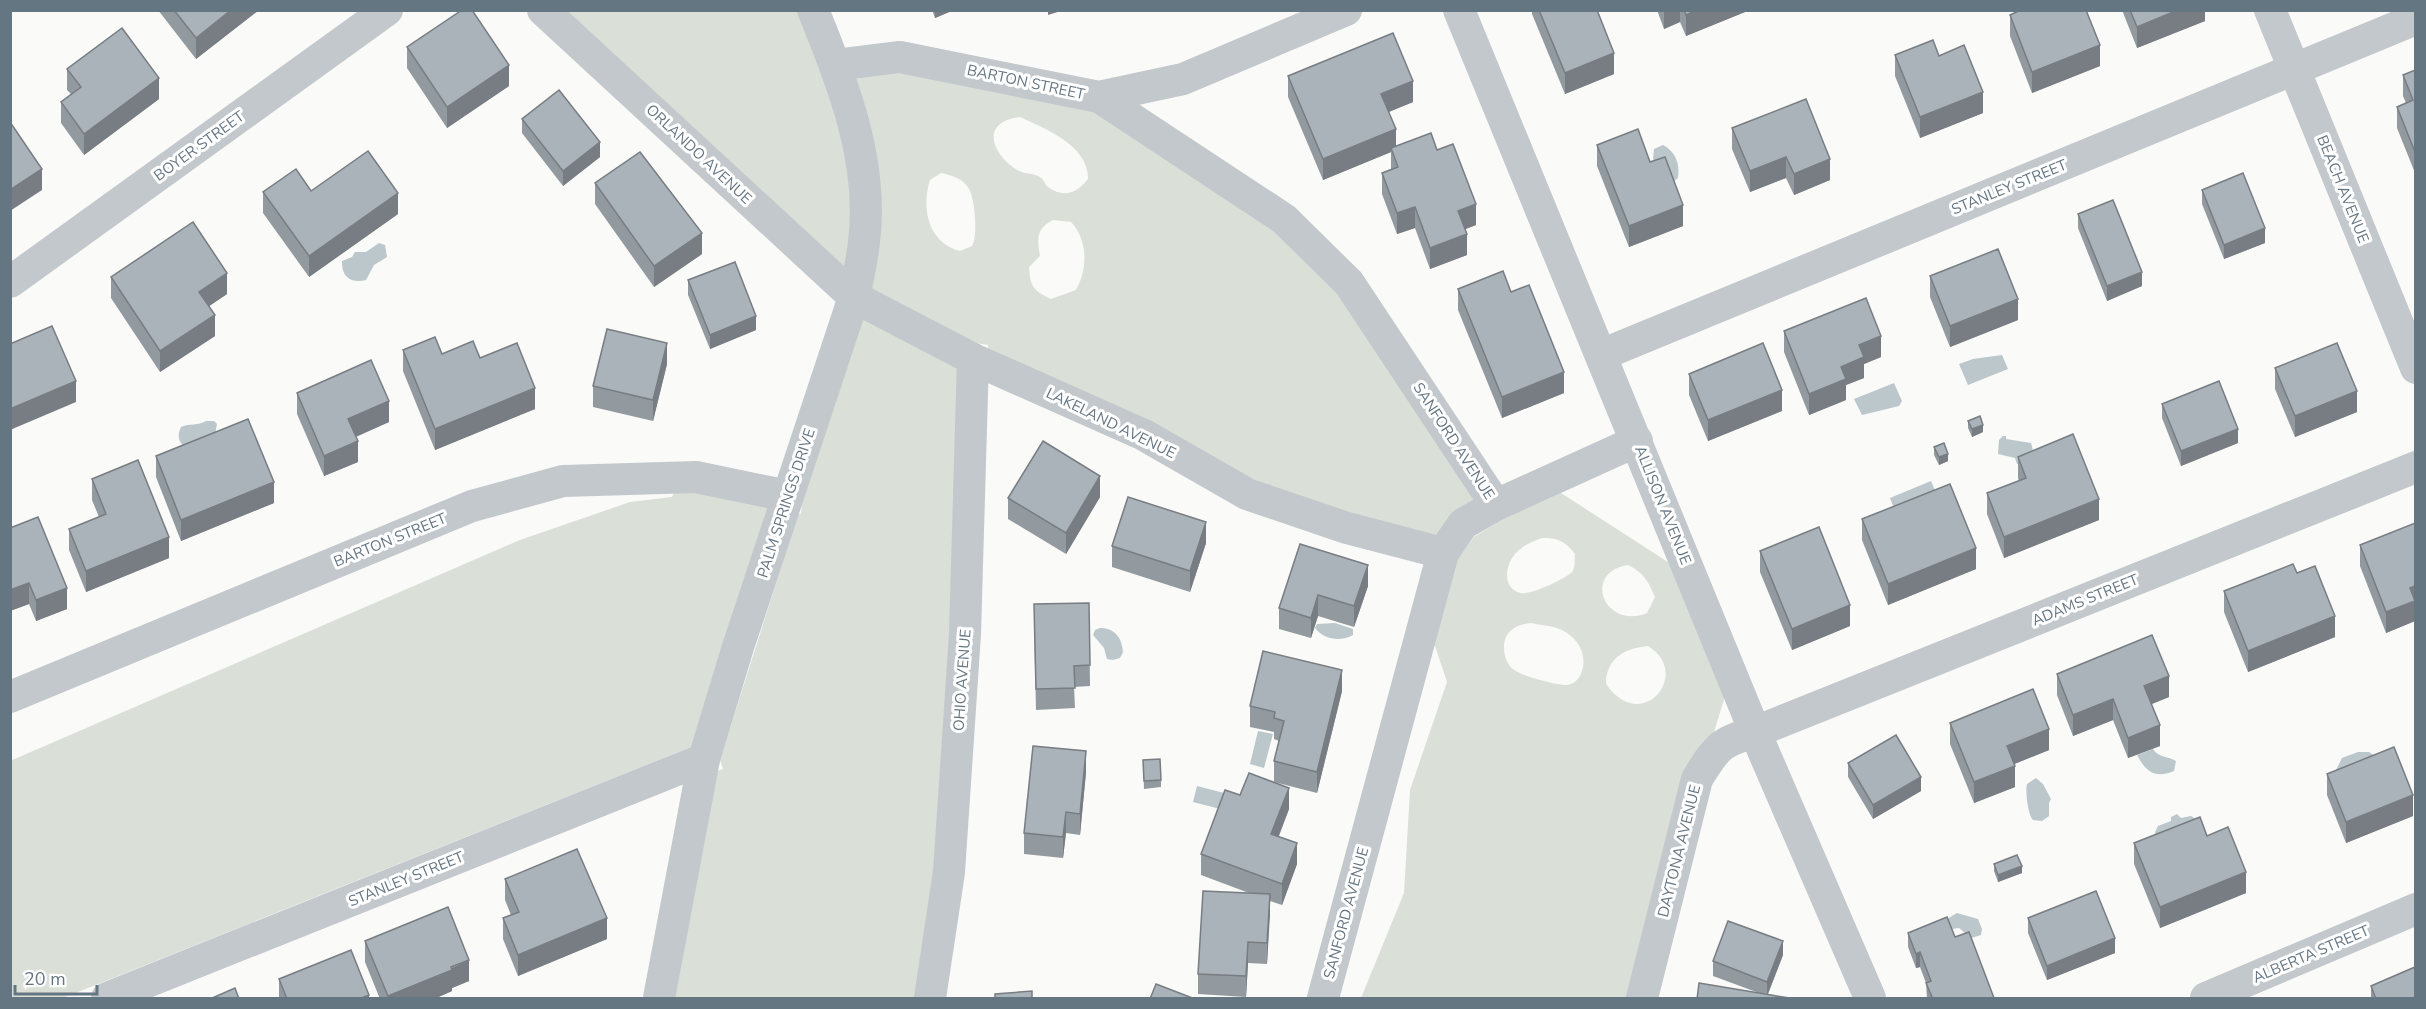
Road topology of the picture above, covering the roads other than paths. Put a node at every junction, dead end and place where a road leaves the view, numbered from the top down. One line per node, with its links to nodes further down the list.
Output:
1 (387, 10): 11 (street, BOYER STREET)
2 (543, 10): 12 (street, ORLANDO AVENUE)
3 (813, 10): 8 (street, PALM SPRINGS DRIVE)
4 (1346, 10): 10 (street, BARTON STREET)
5 (1459, 10): 13 (street, ALLISON AVENUE)
6 (2270, 10): 9 (street, BEACH AVENUE)
7 (2415, 19): 9 (street, STANLEY STREET)
8 (836, 65): 10 (street, BARTON STREET); 12 (street, PALM SPRINGS DRIVE)
9 (2294, 69): 13 (street, STANLEY STREET); 15 (street, BEACH AVENUE)
10 (1099, 97): 19 (street, SANFORD AVENUE)
11 (10, 282)
12 (854, 297): 14 (street, LAKELAND AVENUE); 18 (street, PALM SPRINGS DRIVE)
13 (1601, 355): 16 (street, ALLISON AVENUE)
14 (974, 359): 20 (street, LAKELAND AVENUE); 27 (street, OHIO AVENUE)
15 (2415, 368)
16 (1637, 441): 19 (street); 22 (street, ALLISON AVENUE)
17 (2415, 467): 22 (street, ADAMS STREET)
18 (788, 496): 21 (street, BARTON STREET); 23 (street, PALM SPRINGS DRIVE)
19 (1496, 505): 20 (street, SANFORD AVENUE)
20 (1443, 553): 28 (street, SANFORD AVENUE)
21 (10, 697)
22 (1755, 732): 29 (street, DAYTONA AVENUE); 30 (street, ALLISON AVENUE)
23 (705, 759): 25 (street, STANLEY STREET); 26 (street, PALM SPRINGS DRIVE)
24 (2415, 909): 31 (street, ALBERTA STREET)
25 (107, 999)
26 (659, 999)
27 (930, 999)
28 (1323, 999)
29 (1642, 999)
30 (1870, 999)
31 (2206, 999)

